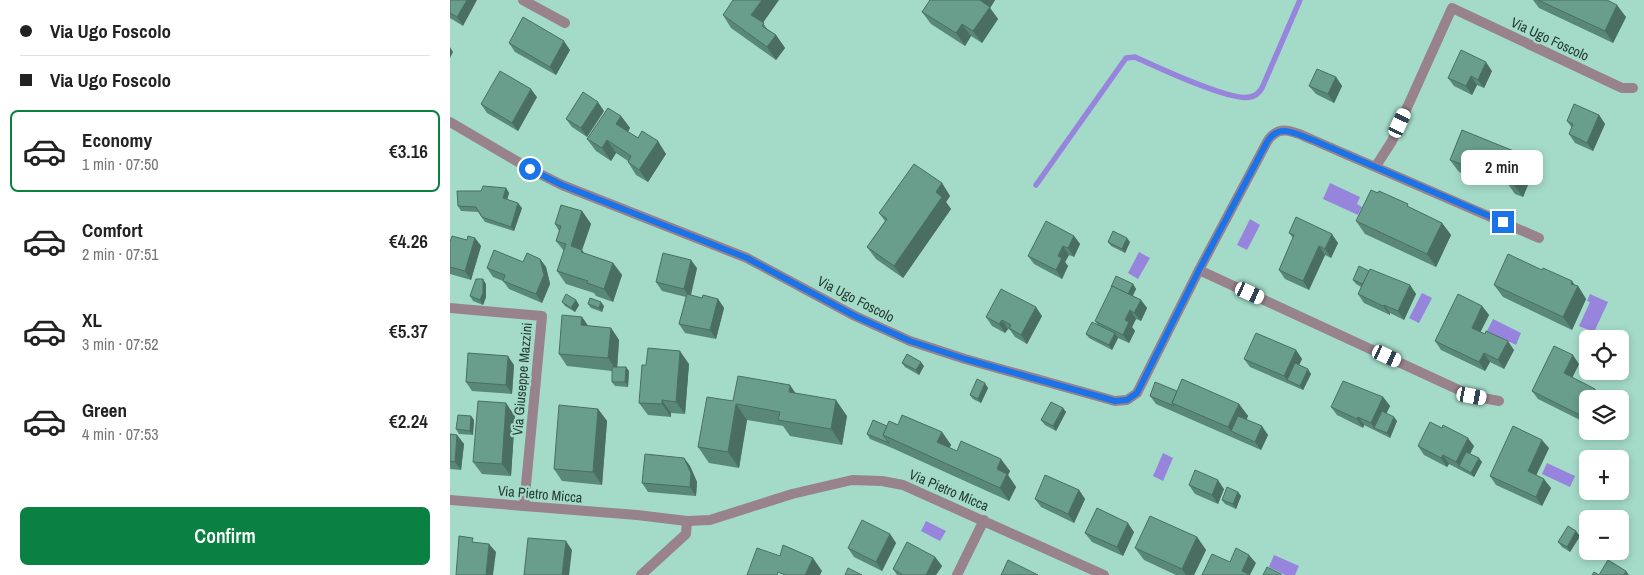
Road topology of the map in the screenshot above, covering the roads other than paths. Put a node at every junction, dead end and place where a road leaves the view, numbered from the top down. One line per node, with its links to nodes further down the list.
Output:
1 (523, 0): 2 (street)
2 (565, 24)
3 (1633, 88): 5 (street, Via Ugo Foscolo)
4 (450, 122): 7 (street, Via Ugo Foscolo)
5 (1376, 166): 6 (street, Via Ugo Foscolo); 7 (street, Via Ugo Foscolo)
6 (1539, 238)
7 (1199, 270): 9 (street)
8 (450, 308): 11 (street, Via Giuseppe Mazzini)
9 (1499, 400)
10 (450, 500): 11 (street, Via Pietro Micca)
11 (524, 506): 13 (street, Via Pietro Micca)
12 (984, 520): 13 (street, Via Pietro Micca); 15 (street); 16 (street, Via Pietro Micca)
13 (687, 521): 14 (street)
14 (641, 575)
15 (957, 575)
16 (1104, 575)

